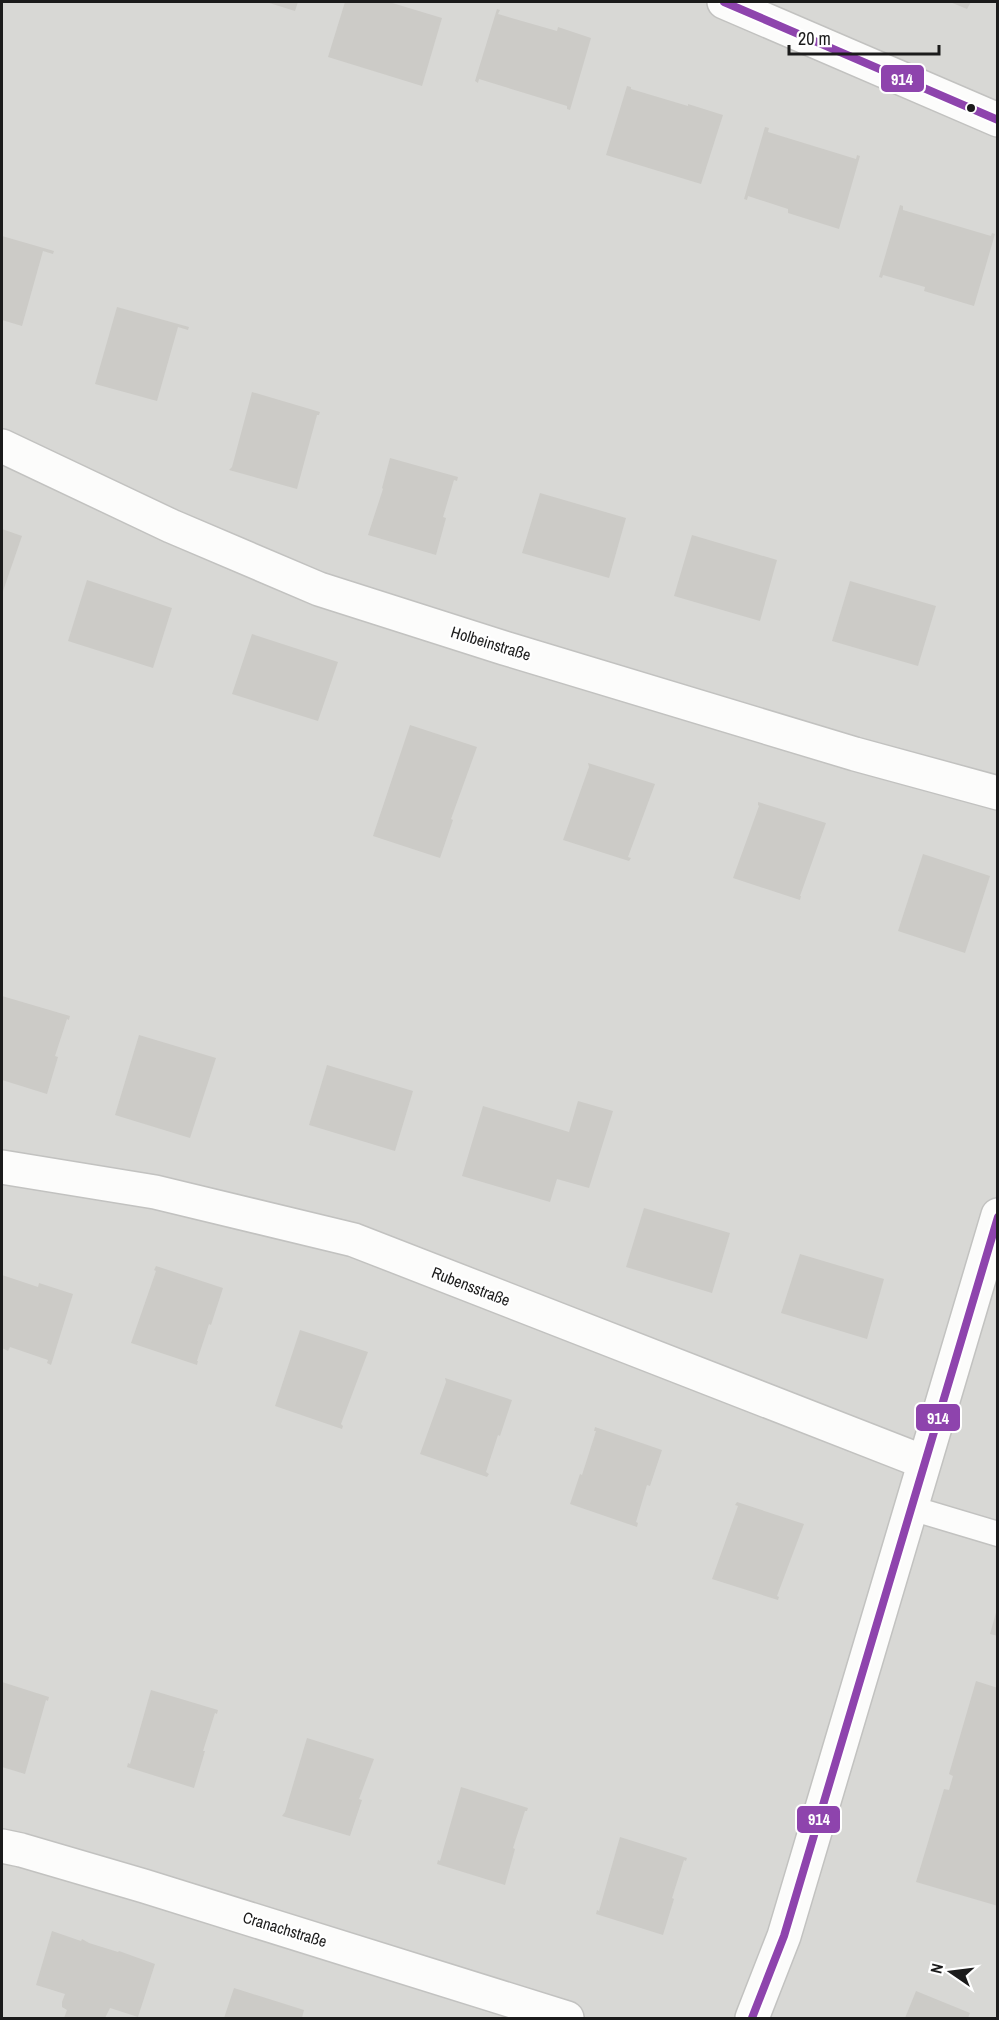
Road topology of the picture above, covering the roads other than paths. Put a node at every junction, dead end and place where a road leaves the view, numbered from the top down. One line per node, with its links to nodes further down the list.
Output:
1 (724, 2): 2 (street)
2 (998, 120)
3 (2, 446): 4 (street, Holbeinstraße)
4 (998, 793)
5 (2, 1167): 7 (street, Rubensstraße)
6 (998, 1215): 7 (street)
7 (924, 1462): 8 (street)
8 (911, 1508): 9 (lane); 12 (street)
9 (998, 1534)
10 (2, 1846): 11 (street, Cranachstraße)
11 (567, 2019)
12 (752, 2019)

